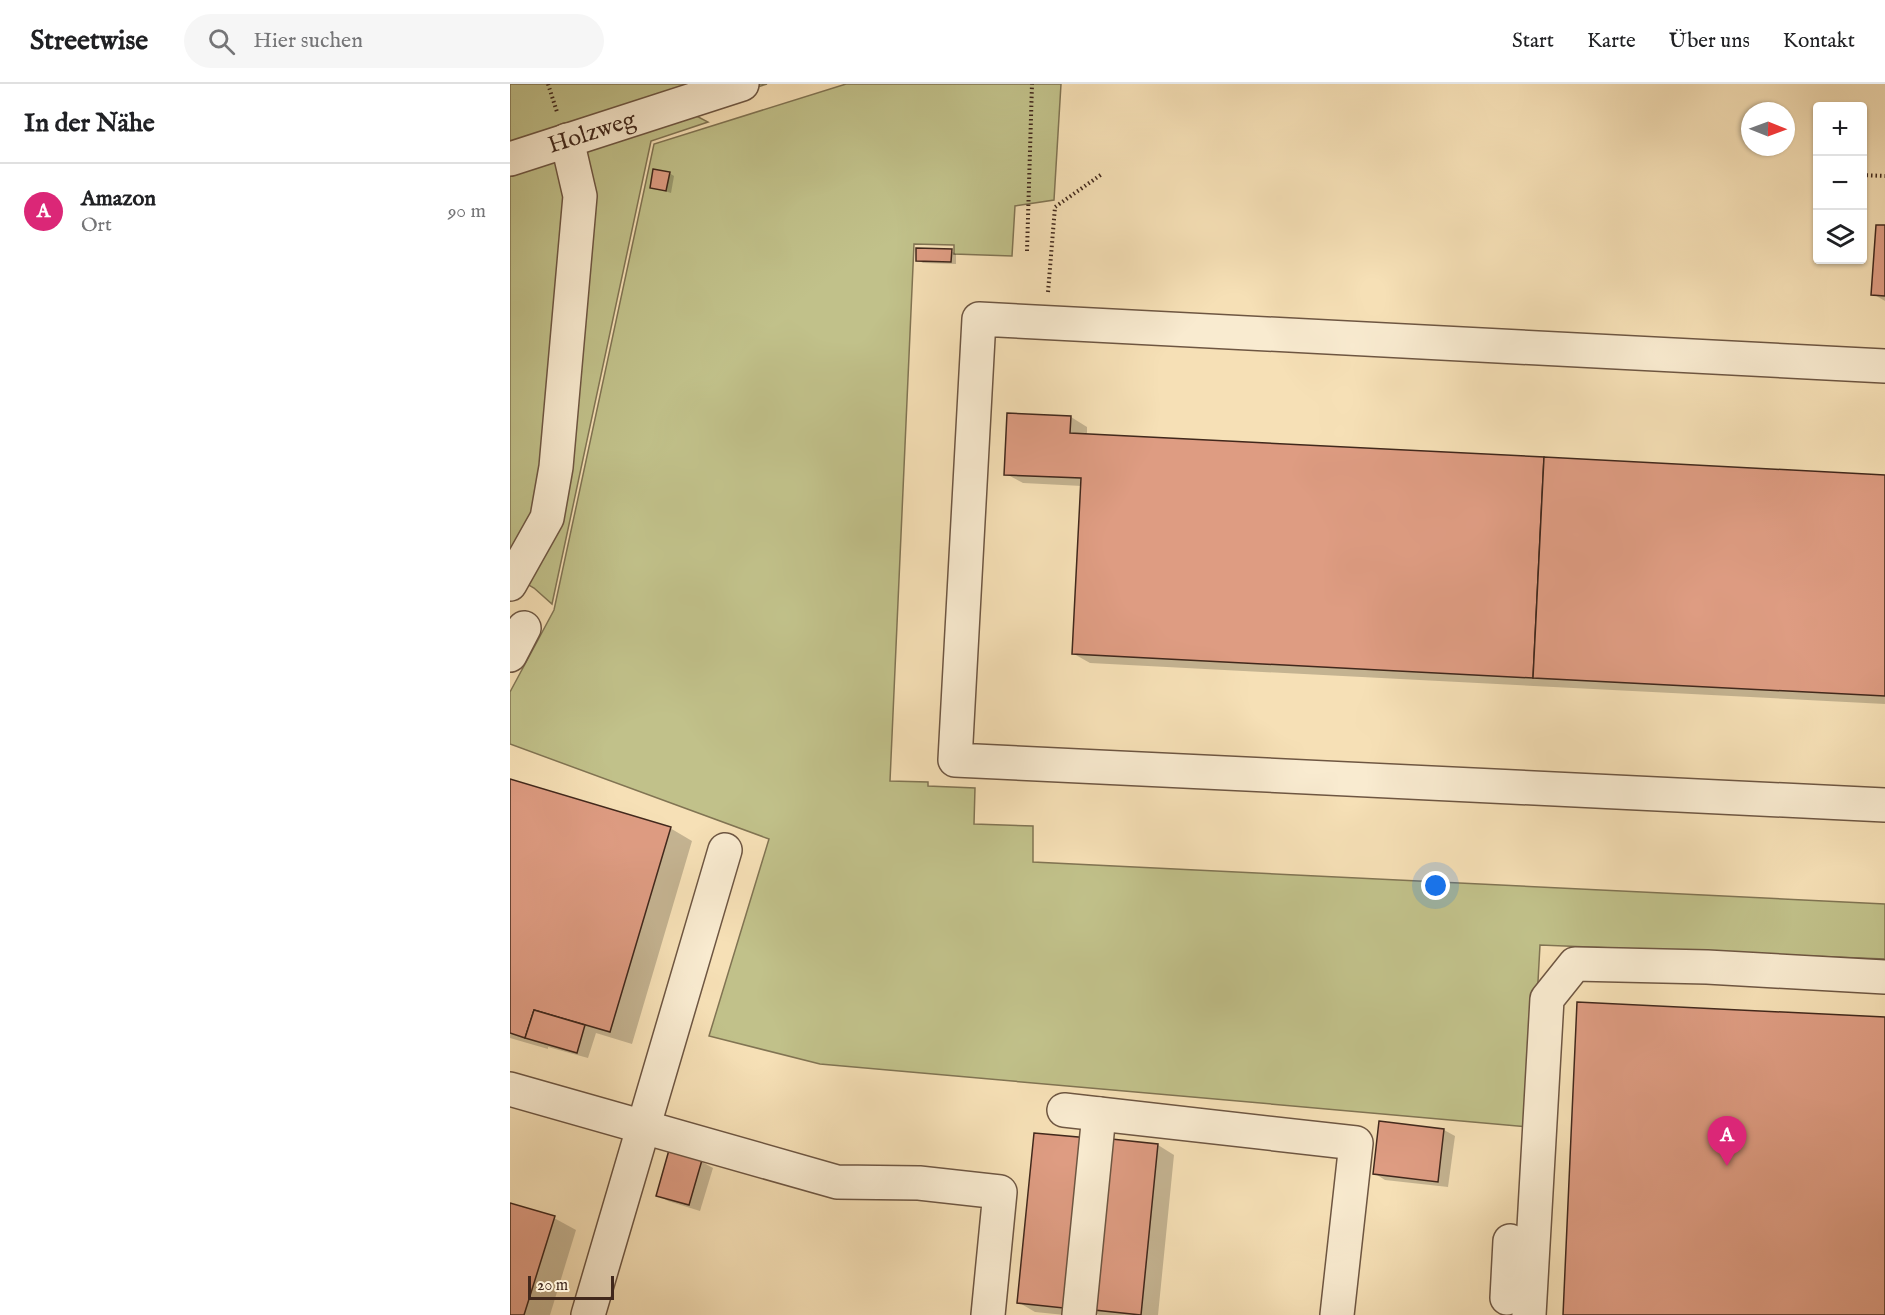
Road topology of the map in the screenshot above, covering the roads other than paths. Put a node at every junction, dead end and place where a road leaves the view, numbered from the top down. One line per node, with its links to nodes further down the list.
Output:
1 (742, 84): 2 (street, Holzweg)
2 (567, 140): 3 (street, Holzweg); 5 (street)
3 (510, 159)
4 (1885, 366): 6 (street)
5 (510, 584)
6 (1885, 805)
7 (725, 850): 12 (street)
8 (1885, 976): 19 (street)
9 (510, 1089): 12 (street)
10 (1064, 1110): 11 (street)
11 (1099, 1114): 16 (street); 17 (street)
12 (643, 1128): 14 (street); 15 (street)
13 (1510, 1241): 18 (street)
14 (588, 1315)
15 (988, 1315)
16 (1079, 1315)
17 (1337, 1315)
18 (1506, 1315)
19 (1529, 1315)

